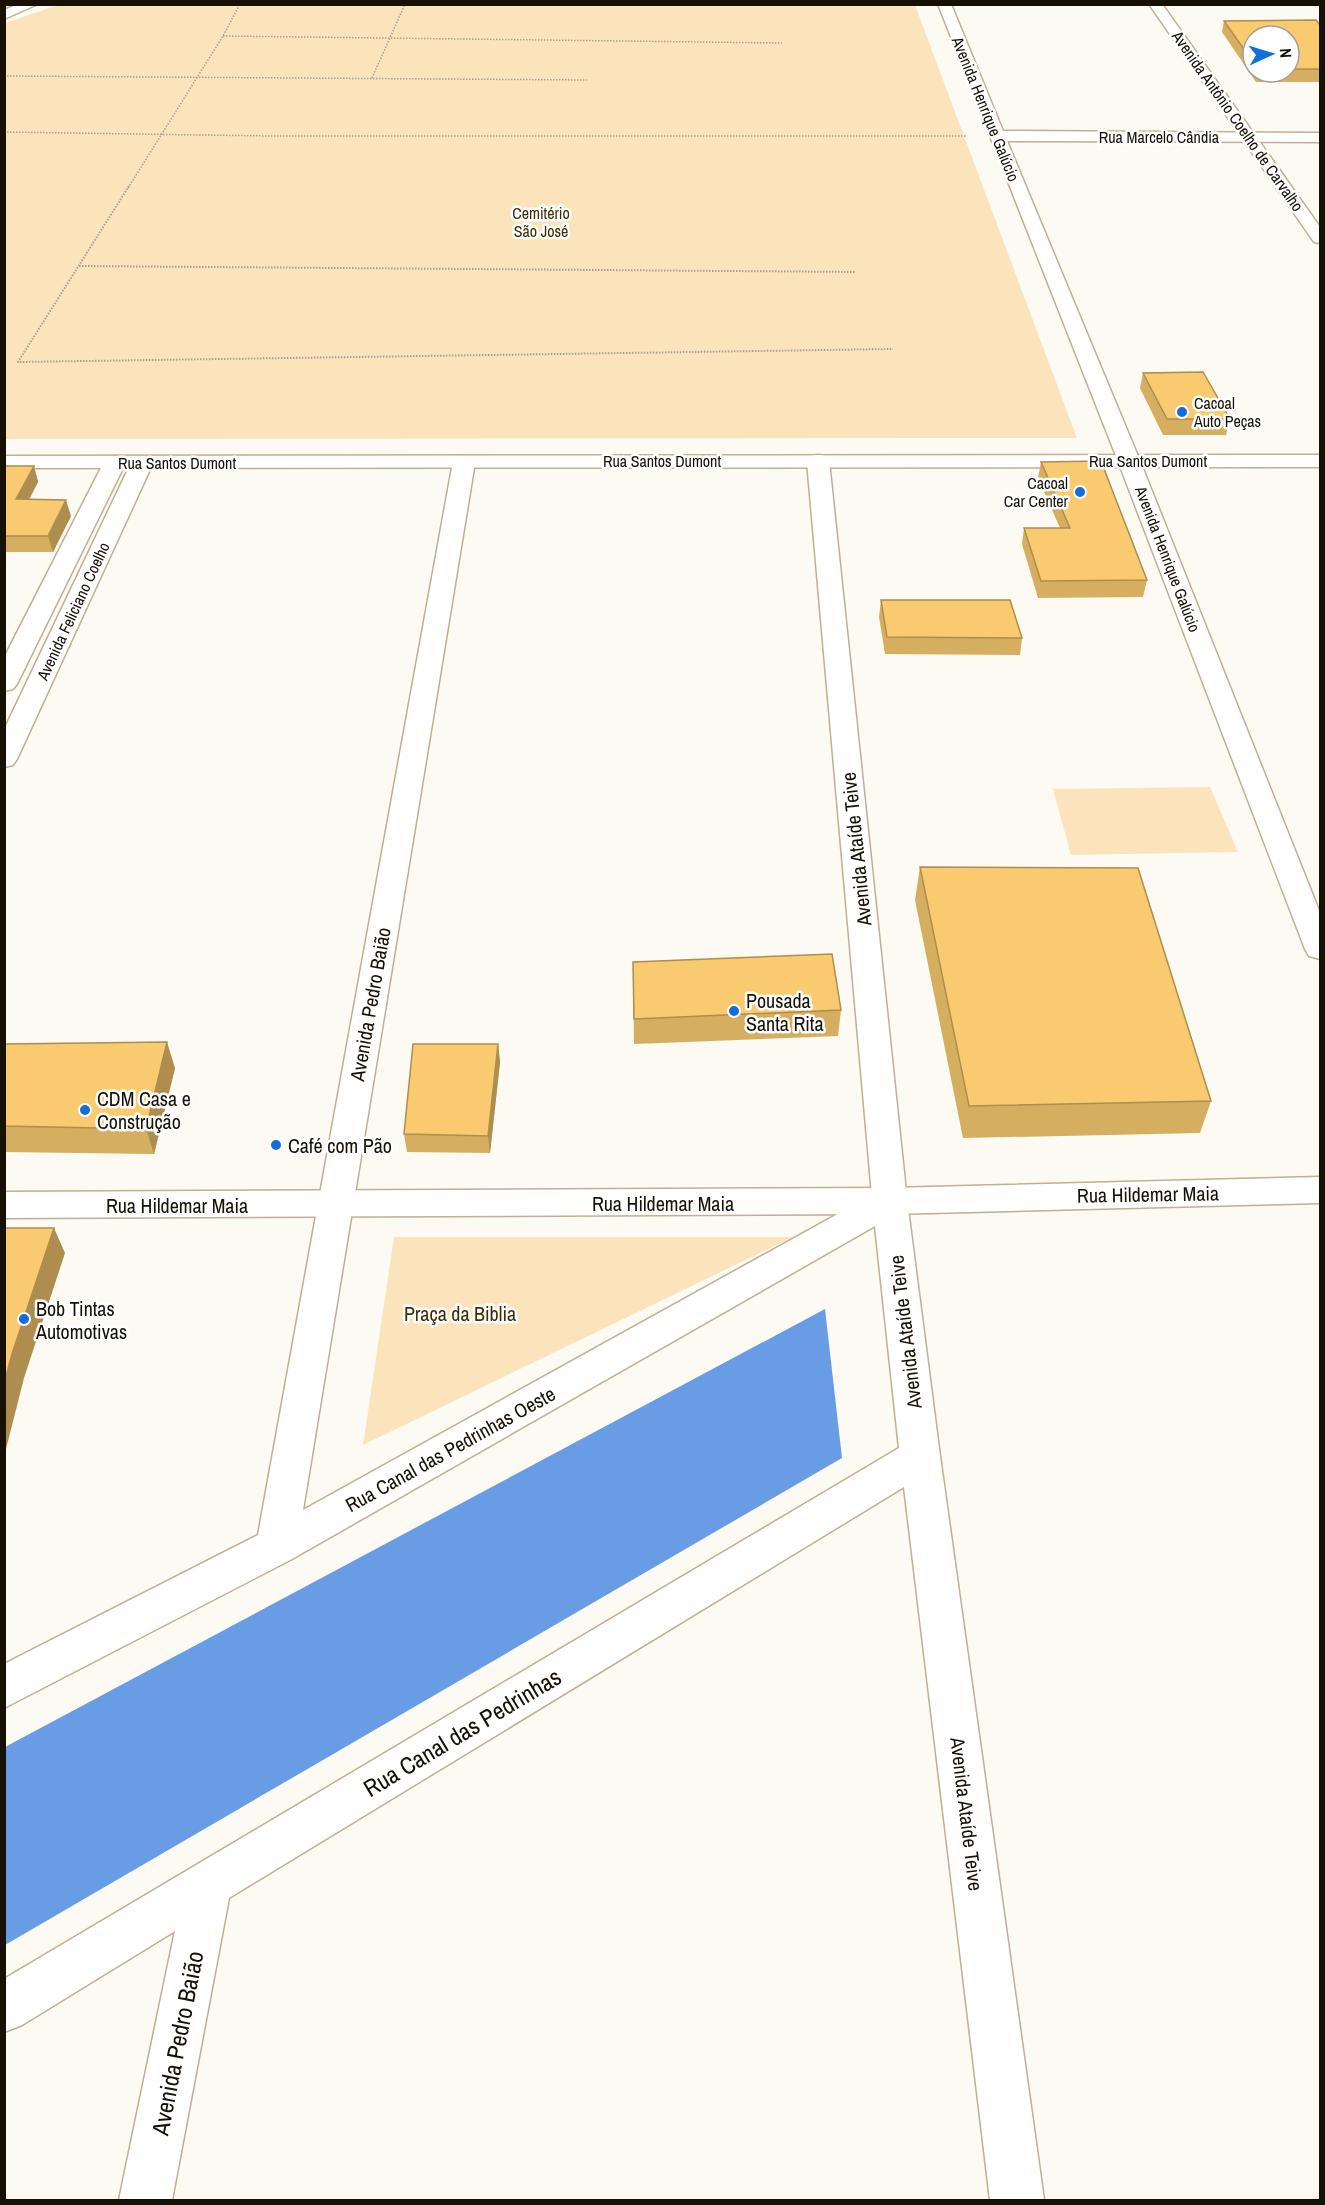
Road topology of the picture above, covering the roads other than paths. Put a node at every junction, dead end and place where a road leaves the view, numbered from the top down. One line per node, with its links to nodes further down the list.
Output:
1 (32, 4): 4 (street)
2 (944, 4): 5 (street, Avenida Henrique Galúcio)
3 (1155, 4): 6 (street, Avenida Antônio Coelho de Carvalho)
4 (4, 15)
5 (998, 136): 6 (street, Rua Marcelo Cândia); 10 (street, Avenida Henrique Galúcio)
6 (1249, 137): 7 (street, Rua Marcelo Cândia); 8 (street, Avenida Antônio Coelho de Carvalho)
7 (1320, 137)
8 (1320, 238)
9 (818, 461): 10 (street, Rua Santos Dumont); 14 (street, Rua Santos Dumont); 20 (street, Avenida Ataíde Teive)
10 (1129, 461): 11 (street, Rua Santos Dumont); 18 (street, Avenida Henrique Galúcio)
11 (1320, 461)
12 (4, 462): 13 (street, Rua Santos Dumont)
13 (115, 462): 15 (street, Rua Santos Dumont); 16 (street, Avenida Feliciano Coelho)
14 (464, 462): 15 (street, Rua Santos Dumont); 22 (street, Avenida Pedro Baião)
15 (142, 463): 17 (street, Avenida Feliciano Coelho)
16 (4, 684)
17 (4, 759)
18 (1320, 949)
19 (1320, 1190): 20 (street, Rua Hildemar Maia)
20 (890, 1201): 22 (street, Rua Hildemar Maia); 23 (street, Avenida Ataíde Teive); 24 (street, Rua Canal das Pedrinhas Oeste)
21 (4, 1205): 22 (street, Rua Hildemar Maia)
22 (334, 1205): 24 (street, Avenida Pedro Baião)
23 (920, 1456): 26 (street, Rua Canal das Pedrinhas); 29 (street, Avenida Ataíde Teive)
24 (277, 1546): 25 (street, Rua Canal das Pedrinhas Oeste)
25 (4, 1687)
26 (208, 1885): 27 (street, Rua Canal das Pedrinhas); 28 (street, Avenida Pedro Baião)
27 (4, 2007)
28 (146, 2200)
29 (1017, 2200)

